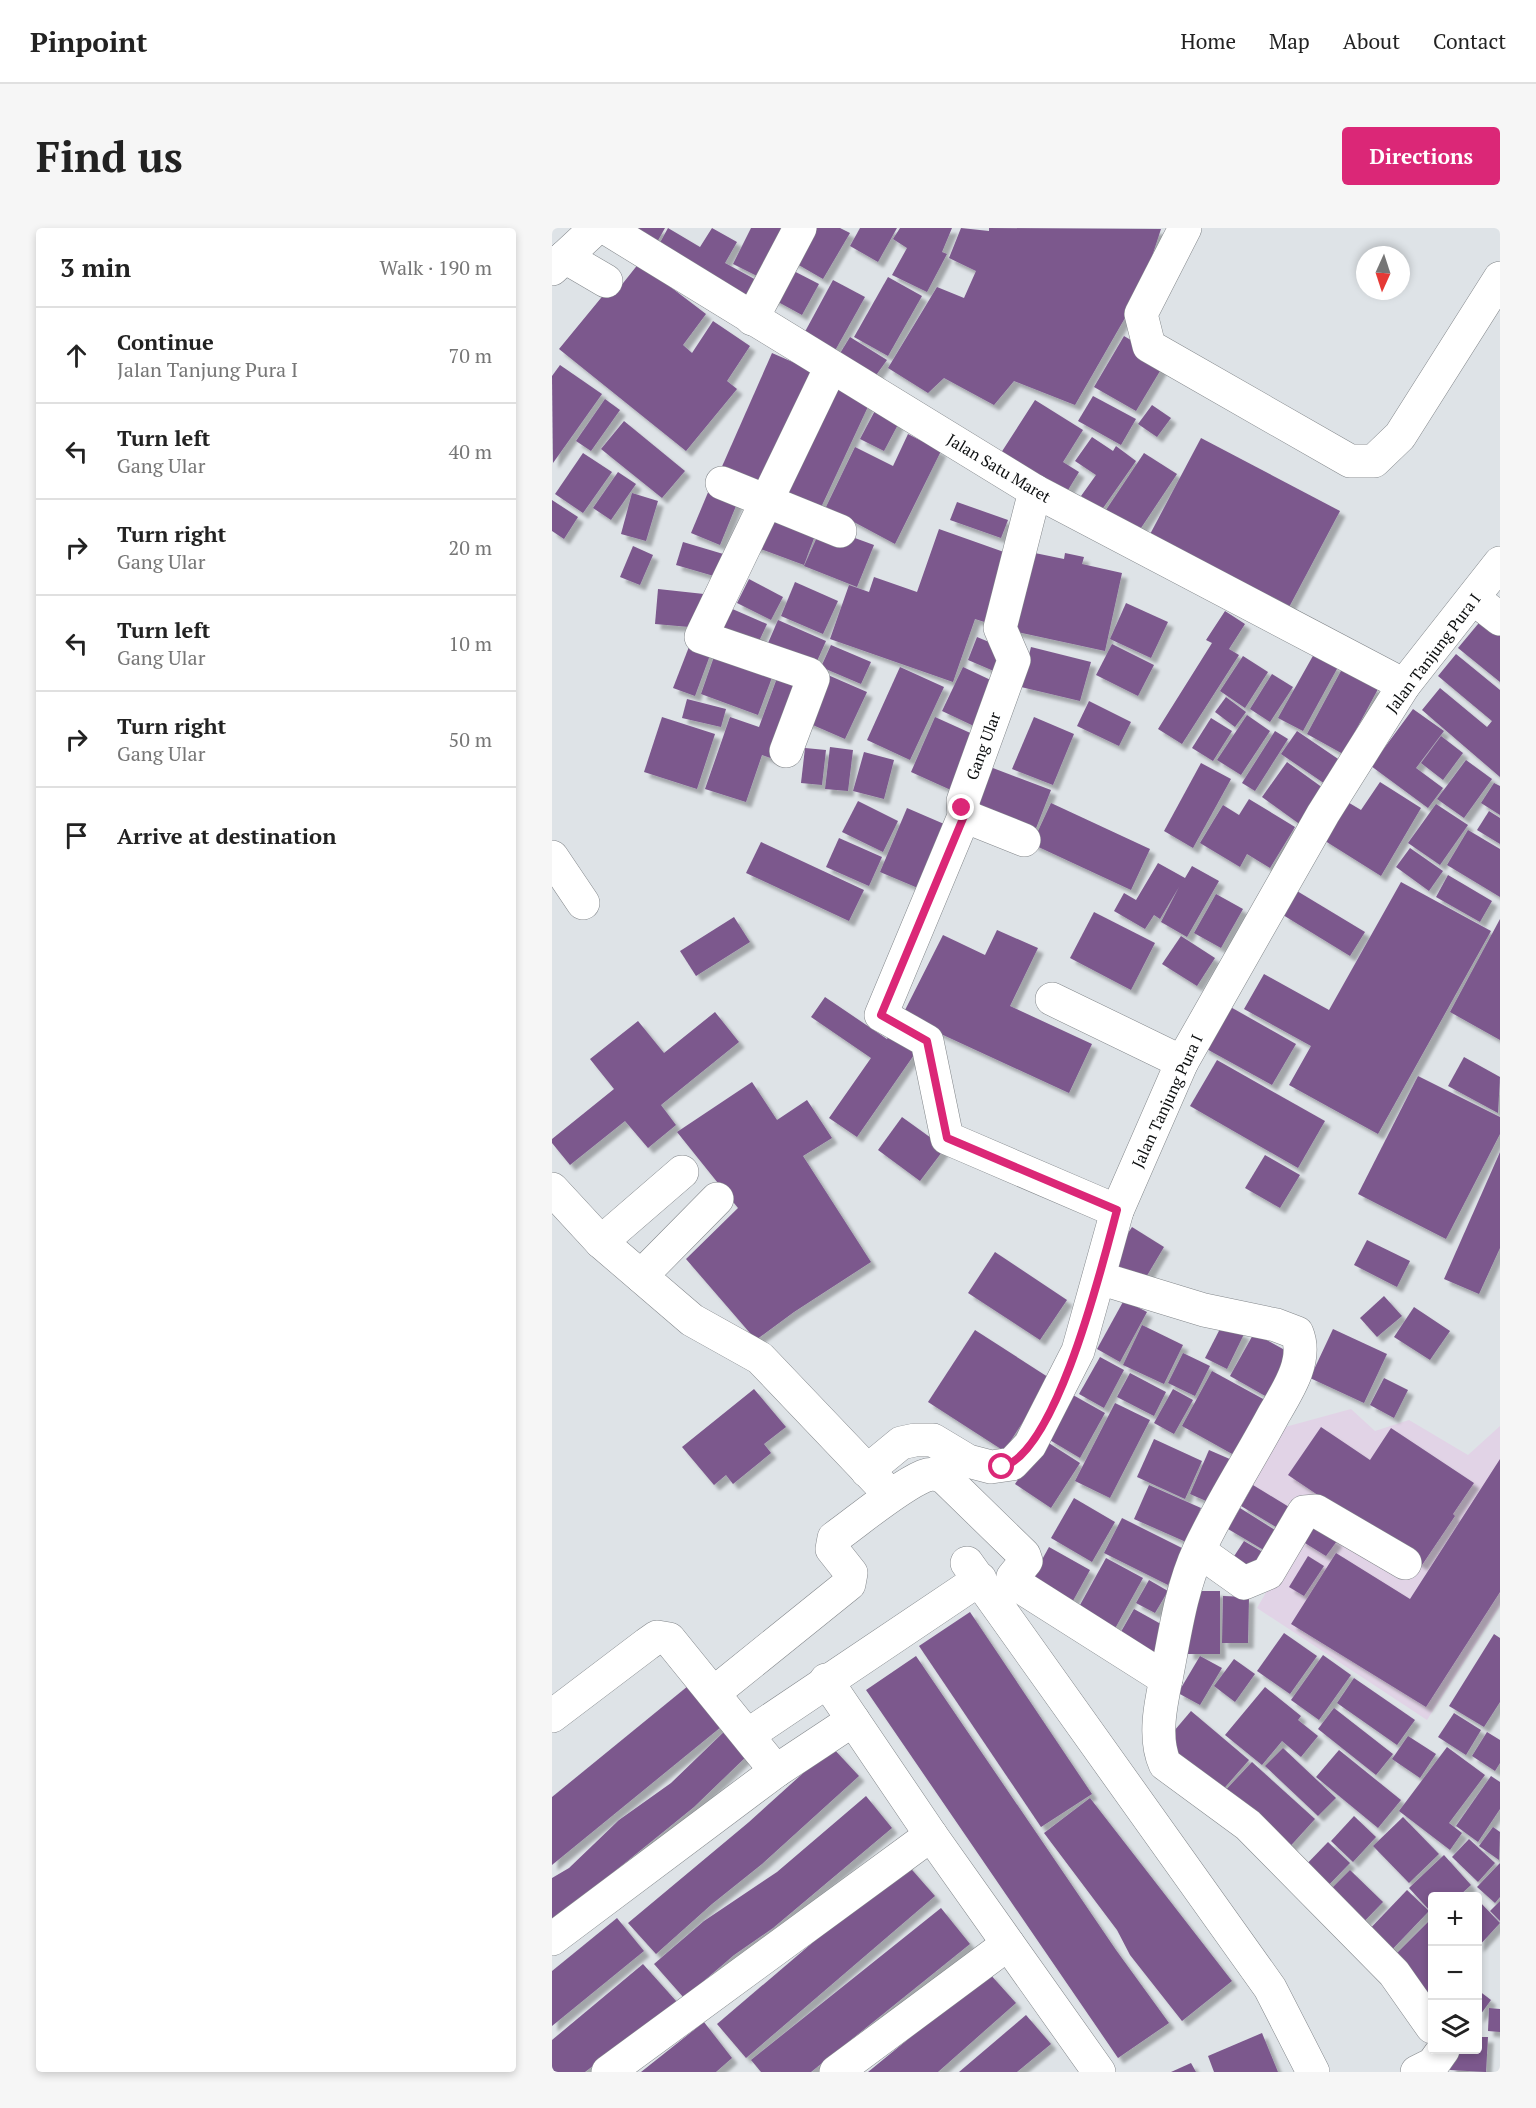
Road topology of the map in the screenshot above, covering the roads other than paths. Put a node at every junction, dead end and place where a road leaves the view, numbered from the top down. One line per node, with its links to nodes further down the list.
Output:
1 (596, 228): 5 (street)
2 (606, 228): 8 (street, Jalan Satu Maret)
3 (800, 228): 8 (street)
4 (1185, 228): 6 (street)
5 (558, 263): 7 (street)
6 (1500, 278)
7 (606, 281)
8 (752, 319): 9 (street, Jalan Satu Maret)
9 (831, 367): 11 (street, Jalan Satu Maret); 12 (street)
10 (722, 483): 12 (street)
11 (1035, 491): 17 (street, Jalan Satu Maret); 19 (street, Gang Ular)
12 (766, 502): 13 (street); 18 (street)
13 (840, 531)
14 (1500, 564): 15 (street, Jalan Tanjung Pura I)
15 (1473, 598): 16 (street); 17 (street, Jalan Tanjung Pura I)
16 (1500, 619)
17 (1404, 686): 24 (street, Jalan Tanjung Pura I)
18 (786, 751)
19 (964, 816): 20 (street); 28 (street, Gang Ular)
20 (1024, 840)
21 (552, 857): 22 (street)
22 (583, 903)
23 (1052, 999): 24 (street)
24 (1182, 1062): 28 (street, Jalan Tanjung Pura I)
25 (682, 1172): 29 (street)
26 (552, 1189): 29 (street)
27 (717, 1199): 30 (street)
28 (1117, 1210): 31 (street, Jalan Tanjung Pura I)
29 (601, 1242): 30 (street)
30 (641, 1276): 32 (street)
31 (1099, 1278): 32 (street, Jalan Tanjung Pura I); 34 (street)
32 (867, 1472): 33 (street)
33 (893, 1496): 36 (street); 38 (street)
34 (1199, 1551): 35 (street); 36 (street)
35 (1405, 1563)
36 (1166, 1679): 46 (street)
37 (826, 1680): 40 (street); 41 (street); 50 (street)
38 (715, 1692): 39 (street); 41 (street)
39 (552, 1716)
40 (853, 1720): 42 (street); 43 (street)
41 (748, 1735): 42 (street)
42 (776, 1771): 44 (street)
43 (931, 1835): 45 (street); 48 (street)
44 (552, 1940)
45 (1008, 1944): 47 (street); 49 (street)
46 (1428, 2021)
47 (1092, 2070)
48 (608, 2072)
49 (836, 2072)
50 (1313, 2072)

